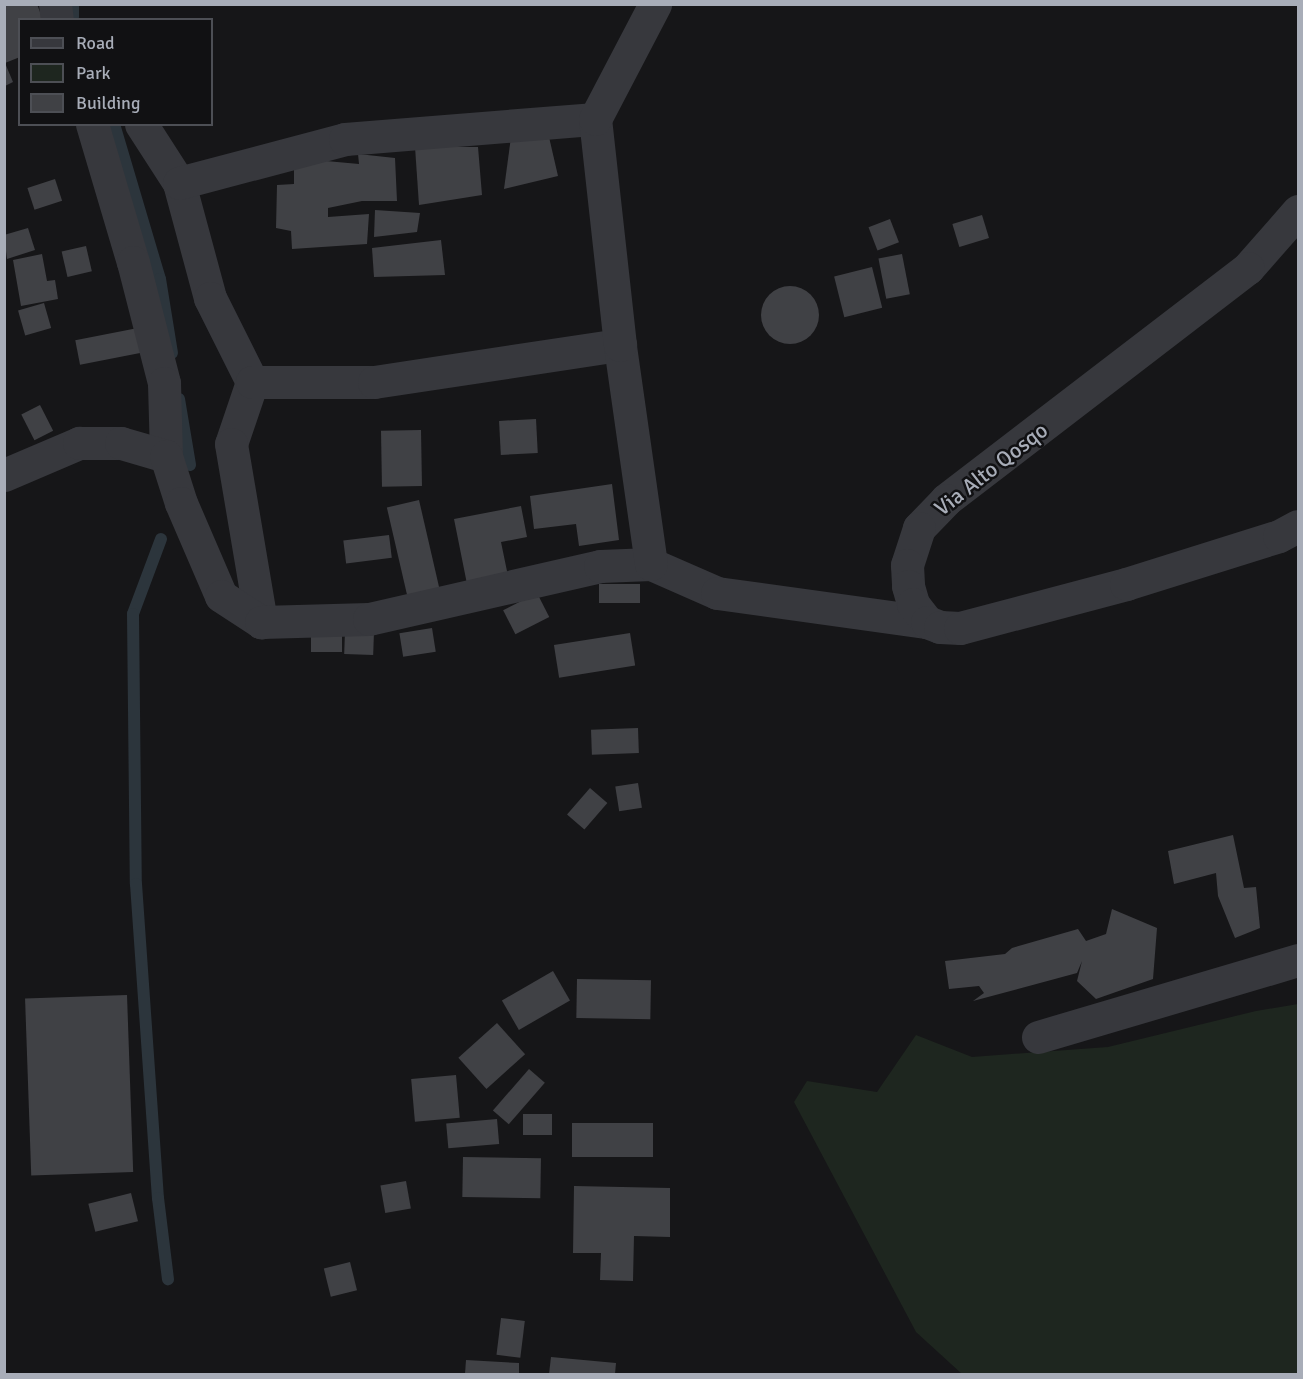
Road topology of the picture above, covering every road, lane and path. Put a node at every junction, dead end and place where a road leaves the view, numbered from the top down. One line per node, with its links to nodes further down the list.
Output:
1 (653, 5): 2 (street)
2 (595, 119): 5 (street); 7 (street)
3 (93, 126): 9 (street)
4 (142, 126): 5 (street)
5 (178, 183): 8 (street)
6 (1299, 210): 14 (street, Via Alto Qosqo)
7 (620, 345): 8 (street); 12 (street)
8 (252, 382): 13 (street)
9 (166, 456): 10 (street); 13 (street)
10 (4, 475)
11 (1299, 526): 14 (street)
12 (651, 564): 13 (street); 14 (street)
13 (261, 622)
14 (927, 622)
15 (1299, 960): 16 (street)
16 (1038, 1037)

